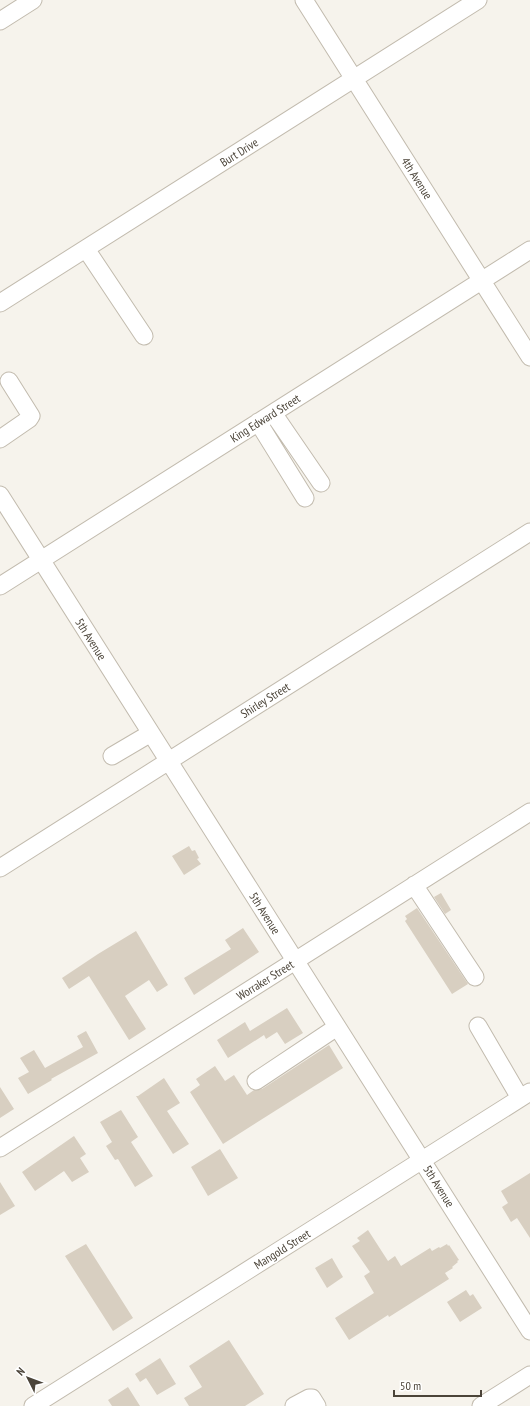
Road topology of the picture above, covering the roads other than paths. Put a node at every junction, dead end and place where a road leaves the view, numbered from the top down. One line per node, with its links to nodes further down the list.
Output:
1 (33, 0): 4 (street)
2 (304, 0): 5 (street, 4th Avenue)
3 (478, 0): 5 (street, Burt Drive)
4 (0, 21)
5 (353, 79): 6 (street, Burt Drive); 8 (street, 4th Avenue)
6 (86, 248): 9 (street, Burt Drive); 10 (street)
7 (530, 250): 8 (street, King Edward Street)
8 (482, 280): 11 (street, 4th Avenue); 13 (street, King Edward Street)
9 (0, 303)
10 (144, 336)
11 (530, 357)
12 (9, 381): 15 (street)
13 (273, 413): 14 (street, King Edward Street); 16 (street)
14 (258, 422): 18 (street); 20 (street, King Edward Street)
15 (0, 439)
16 (321, 483)
17 (0, 495): 20 (street, 5th Avenue)
18 (305, 498)
19 (530, 532): 24 (street, Shirley Street)
20 (41, 560): 21 (street, King Edward Street); 22 (street, 5th Avenue)
21 (0, 586)
22 (151, 733): 23 (street); 24 (street, 5th Avenue)
23 (112, 756)
24 (169, 762): 26 (street, Shirley Street); 28 (street, 5th Avenue)
25 (530, 812): 27 (street, Worraker Street)
26 (0, 868)
27 (414, 885): 28 (street, Worraker Street); 29 (street)
28 (295, 961): 31 (street, 5th Avenue); 34 (street, Worraker Street)
29 (474, 977)
30 (478, 1026): 33 (street)
31 (337, 1027): 32 (street); 35 (street, 5th Avenue)
32 (256, 1081)
33 (525, 1095): 35 (street, Mangold Street)
34 (0, 1148)
35 (422, 1160): 36 (street, 5th Avenue); 38 (street, Mangold Street)
36 (530, 1331)
37 (530, 1375): 41 (street)
38 (33, 1406)
39 (294, 1406): 40 (street)
40 (317, 1406)
41 (481, 1406)

